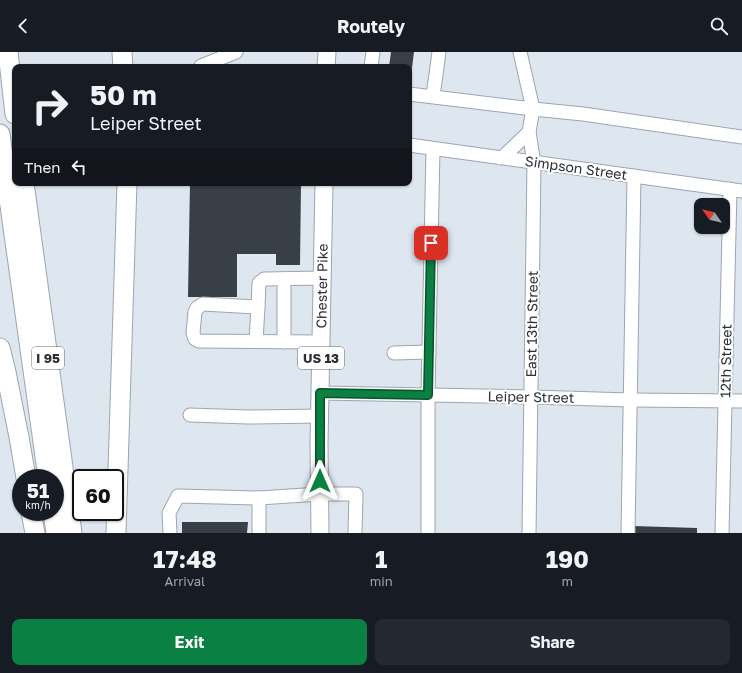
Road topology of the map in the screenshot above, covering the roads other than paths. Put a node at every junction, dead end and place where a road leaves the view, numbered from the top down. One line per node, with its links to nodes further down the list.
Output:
1 (8, 52): 12 (highway)
2 (122, 52): 8 (highway)
3 (236, 52): 9 (street)
4 (327, 52): 10 (main road)
5 (373, 52): 11 (street)
6 (440, 52): 14 (street)
7 (520, 52): 15 (street)
8 (123, 64)
9 (206, 64)
10 (326, 64)
11 (371, 64)
12 (12, 87)
13 (412, 94): 14 (street)
14 (432, 96): 15 (street)
15 (533, 109): 16 (street, East 13th Street); 18 (street)
16 (529, 132): 21 (street); 22 (street, East 13th Street)
17 (0, 134): 46 (highway, I 95)
18 (742, 137)
19 (412, 146): 20 (street, Simpson Street)
20 (433, 149): 21 (street, Simpson Street); 35 (street)
21 (500, 158): 22 (street, Simpson Street)
22 (534, 163): 23 (street, Simpson Street); 39 (street, East 13th Street)
23 (634, 176): 27 (street, Simpson Street); 40 (street)
24 (24, 186): 53 (highway, I 95)
25 (127, 186): 54 (highway)
26 (324, 186): 28 (main road, Chester Pike / US 13)
27 (736, 190): 41 (street, 12th Street)
28 (322, 278): 29 (street); 33 (main road, Chester Pike / US 13)
29 (284, 279): 30 (street); 32 (street)
30 (258, 307): 31 (street); 31 (street)
31 (256, 341): 32 (street)
32 (284, 342): 33 (street)
33 (321, 342): 37 (main road, Chester Pike / US 13)
34 (0, 348): 45 (highway)
35 (430, 352): 36 (street); 38 (street)
36 (394, 353)
37 (320, 393): 38 (street, Leiper Street); 44 (main road, Chester Pike / US 13)
38 (428, 395): 39 (street, Leiper Street); 59 (street)
39 (532, 397): 40 (street, Leiper Street); 60 (street, East 13th Street)
40 (630, 400): 41 (street, Leiper Street); 61 (street)
41 (725, 400): 42 (street, Leiper Street); 62 (street, 12th Street)
42 (742, 401)
43 (190, 415): 44 (street)
44 (320, 416): 47 (main road, Chester Pike / US 13)
45 (24, 469)
46 (47, 469)
47 (320, 494): 48 (street); 57 (main road, Chester Pike / US 13); 58 (street)
48 (259, 498): 55 (street); 56 (street)
49 (32, 521): 51 (highway)
50 (54, 521): 52 (highway)
51 (34, 533)
52 (56, 533)
53 (72, 533)
54 (116, 533)
55 (170, 533)
56 (259, 533)
57 (320, 533)
58 (355, 533)
59 (428, 533)
60 (529, 533)
61 (628, 533)
62 (722, 533)

